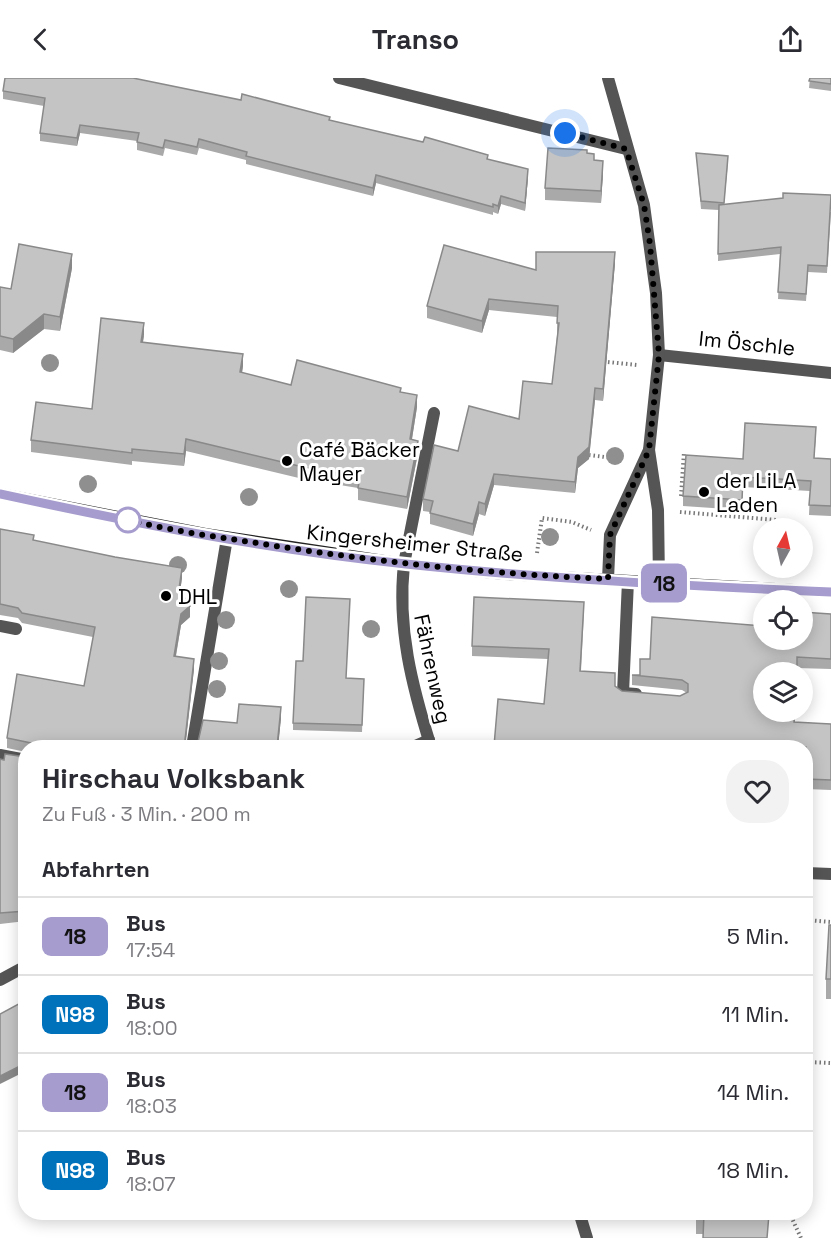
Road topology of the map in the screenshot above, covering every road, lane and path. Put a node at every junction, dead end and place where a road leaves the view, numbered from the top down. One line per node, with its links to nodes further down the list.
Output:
1 (339, 78): 3 (street)
2 (608, 78): 3 (street)
3 (626, 149): 4 (street)
4 (659, 355): 7 (street, Im Öschle); 11 (street)
5 (608, 362): 6 (path)
6 (633, 365)
7 (831, 373)
8 (434, 413): 16 (street, Fährenweg)
9 (684, 452): 13 (path)
10 (589, 455): 11 (path)
11 (646, 456): 14 (street); 20 (street)
12 (0, 494): 15 (main road, Kingersheimer Straße)
13 (753, 518)
14 (610, 535): 17 (path); 18 (street)
15 (227, 538): 16 (main road, Kingersheimer Straße); 25 (street)
16 (404, 564): 17 (main road, Kingersheimer Straße); 26 (street, Fährenweg)
17 (533, 576): 18 (main road, Kingersheimer Straße)
18 (608, 579): 19 (main road, Kingersheimer Straße)
19 (628, 581): 20 (main road, Kingersheimer Straße); 24 (street)
20 (659, 582): 21 (main road, Kingersheimer Straße)
21 (831, 592)
22 (0, 626): 23 (street)
23 (16, 629)
24 (646, 695)
25 (193, 740)
26 (429, 740)
27 (0, 754): 28 (street)
28 (18, 758)
29 (813, 873): 30 (street)
30 (831, 874)
31 (813, 921): 32 (path)
32 (831, 922)
33 (18, 970): 34 (street)
34 (0, 980)
35 (813, 1062): 36 (path)
36 (831, 1063)
37 (581, 1220): 39 (street)
38 (793, 1220): 40 (path)
39 (587, 1238)
40 (801, 1238)

